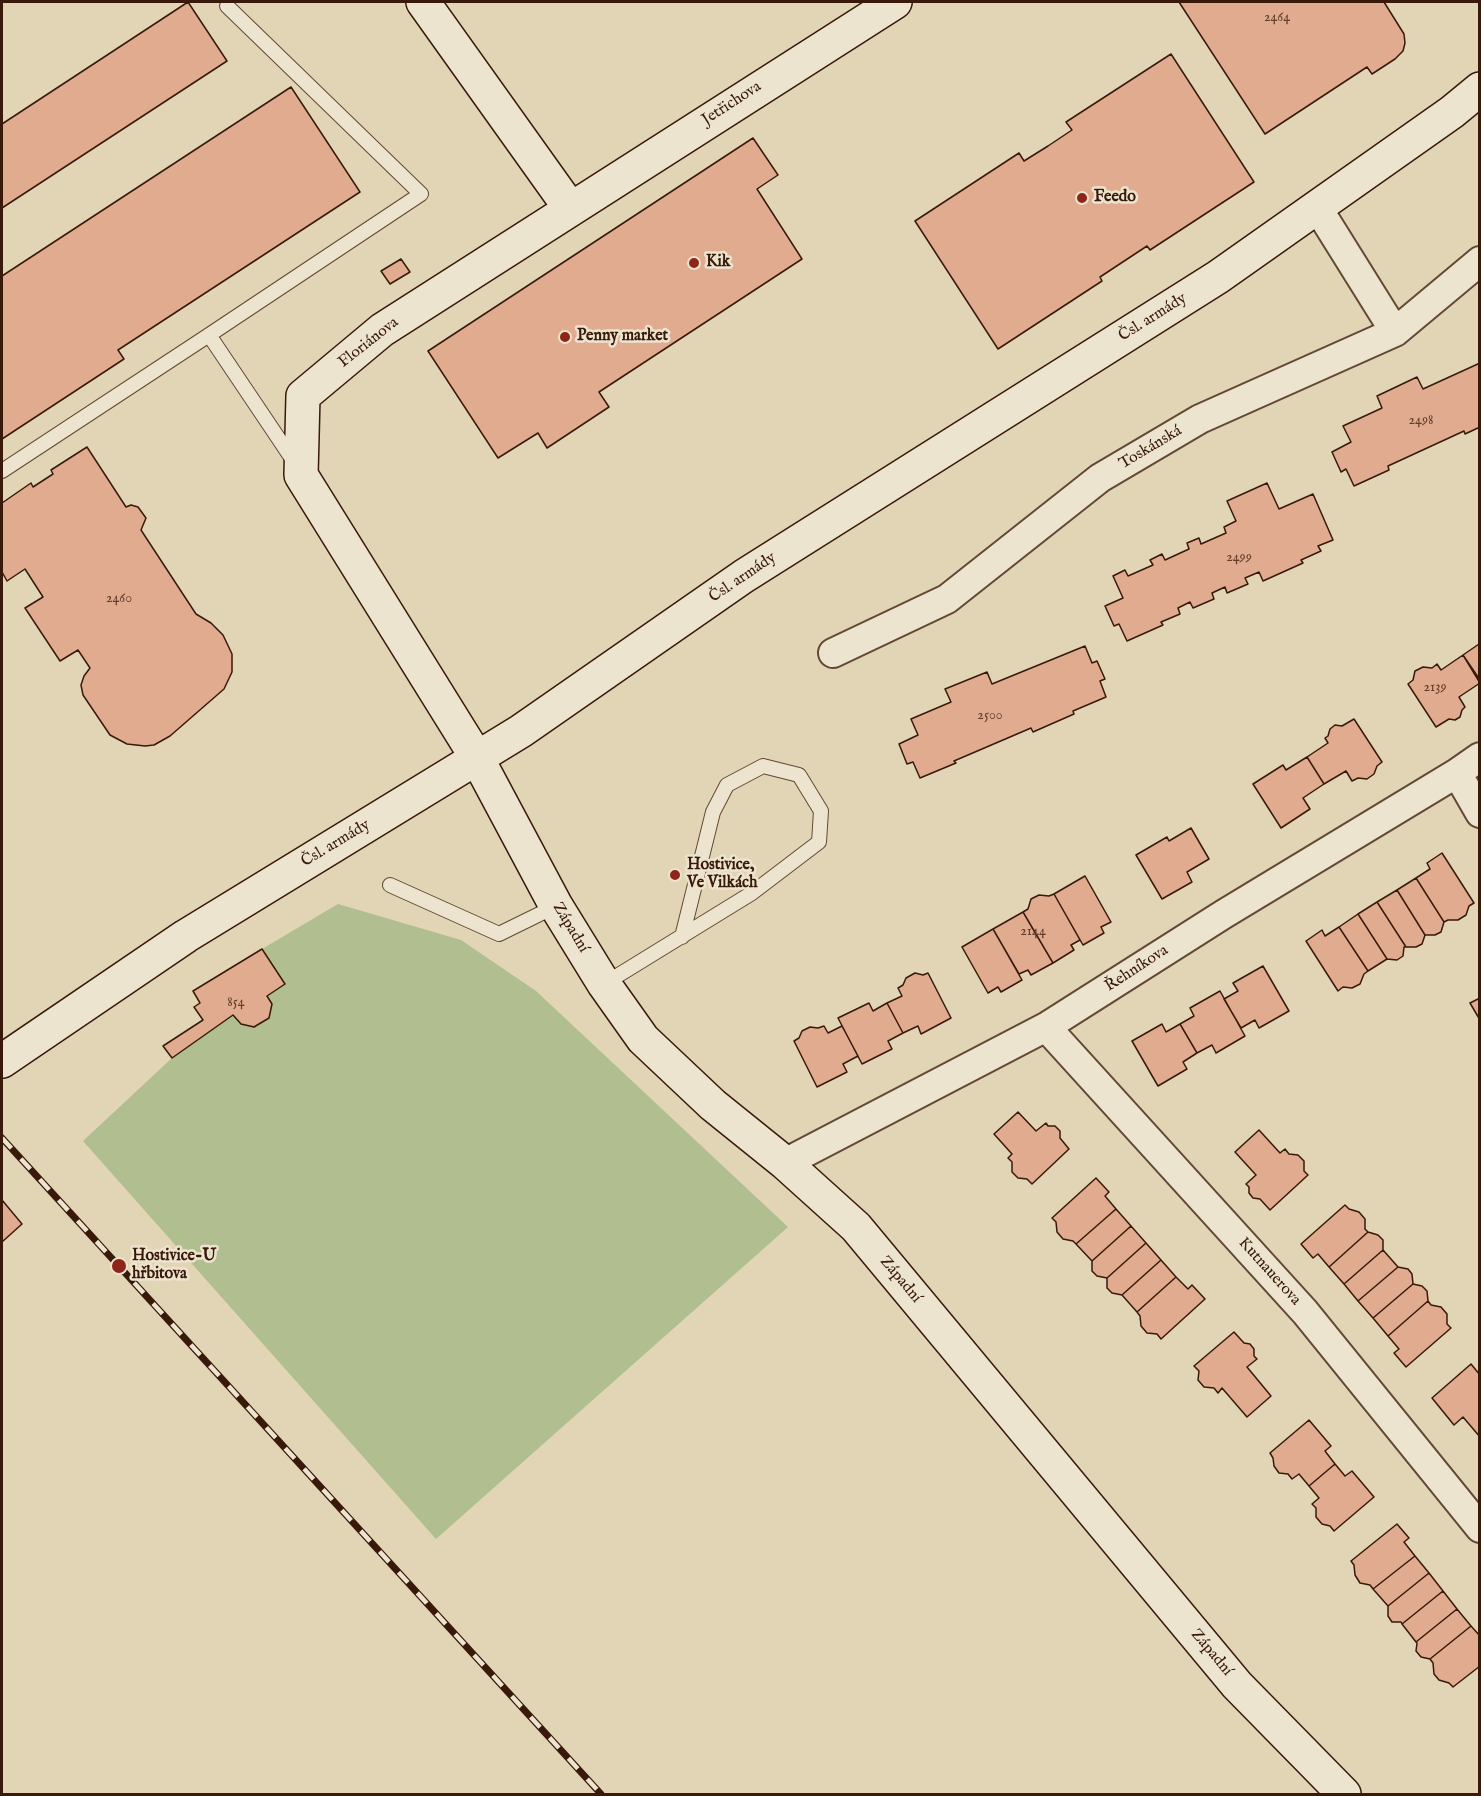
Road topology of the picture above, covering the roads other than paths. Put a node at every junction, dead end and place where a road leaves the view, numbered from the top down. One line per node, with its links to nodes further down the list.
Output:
1 (423, 2): 6 (street)
2 (894, 2): 6 (street, Jetřichova)
3 (227, 6): 9 (lane)
4 (1479, 89): 5 (street, Čsl. armády)
5 (1317, 207): 8 (street); 13 (street, Čsl. armády)
6 (570, 208): 11 (street, Floriánova)
7 (1479, 261): 8 (street, Toskánská)
8 (1395, 332): 12 (street, Toskánská)
9 (209, 335): 10 (lane); 11 (lane)
10 (2, 471)
11 (302, 472): 13 (street, Floriánova)
12 (833, 653)
13 (477, 758): 17 (street, Západní); 21 (street, Čsl. armády)
14 (1468, 765): 15 (street); 20 (street, Řehníkova)
15 (1479, 813)
16 (390, 885): 17 (lane)
17 (556, 906): 19 (street, Západní)
18 (682, 937): 18 (lane); 19 (lane)
19 (604, 984): 22 (street, Západní)
20 (1046, 1028): 22 (street, Řehníkova); 23 (street, Kutnauerova)
21 (2, 1061)
22 (785, 1163): 24 (street, Západní)
23 (1479, 1528)
24 (1344, 1794)

